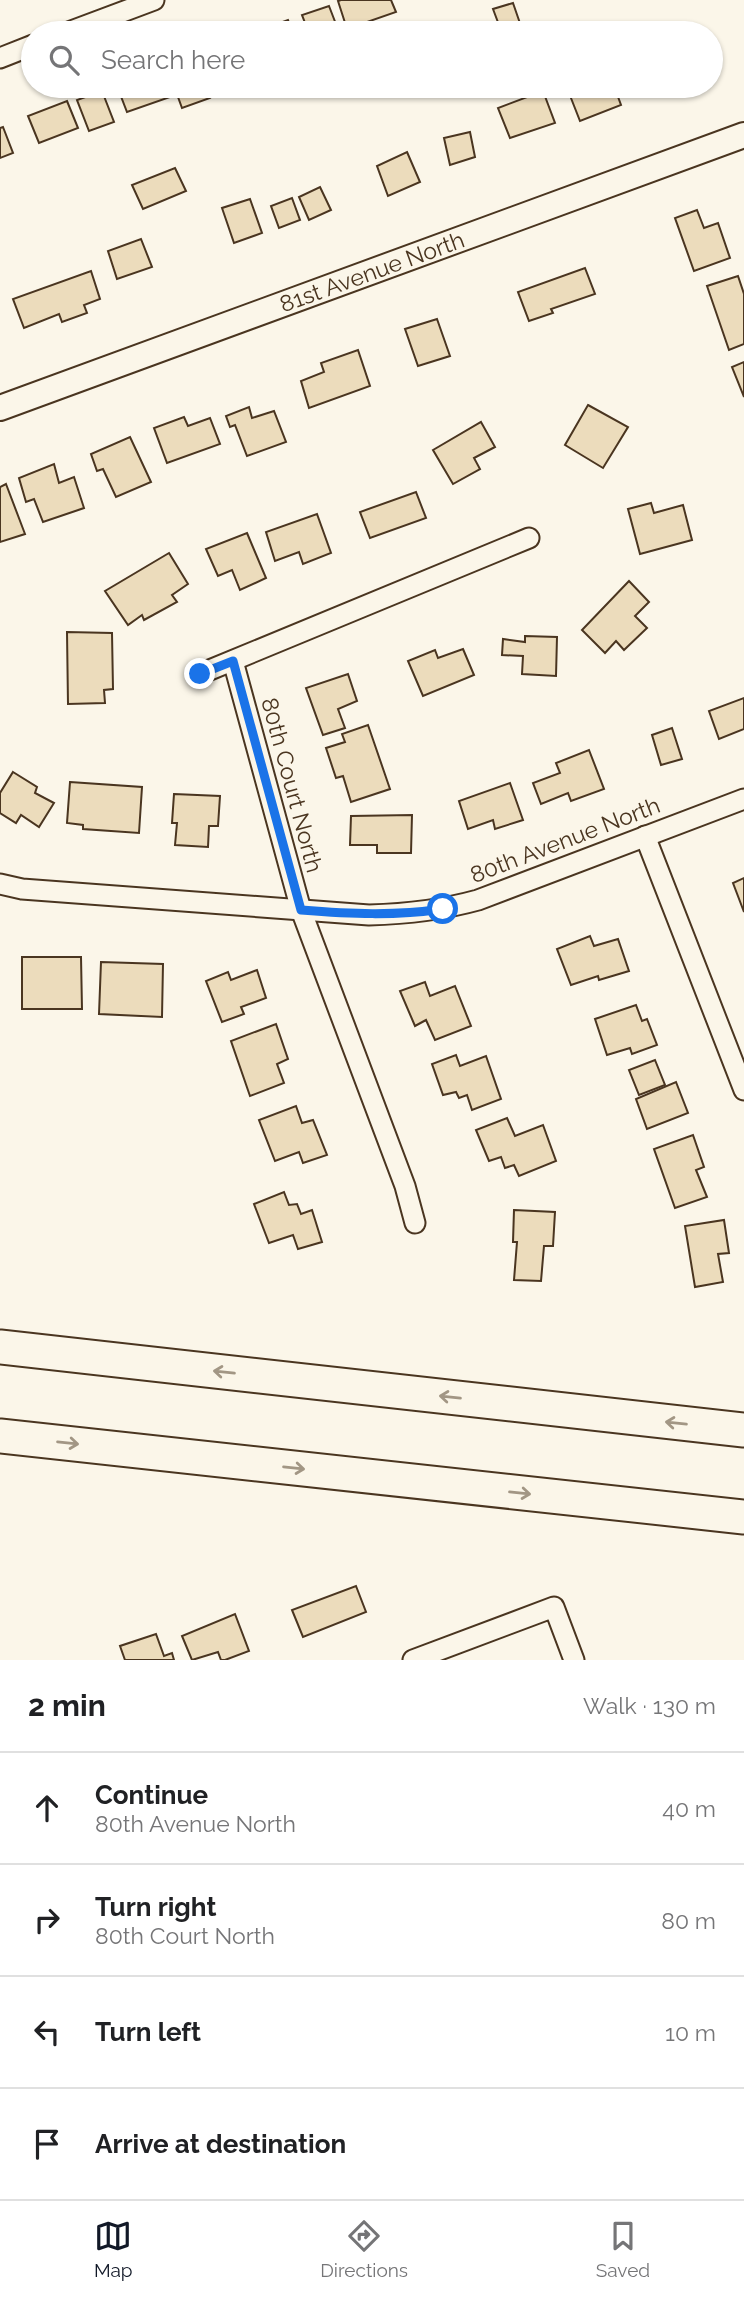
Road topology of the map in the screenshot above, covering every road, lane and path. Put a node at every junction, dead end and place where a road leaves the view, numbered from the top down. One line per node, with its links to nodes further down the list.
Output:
1 (154, 0): 2 (street)
2 (98, 21)
3 (21, 50): 4 (street)
4 (0, 58)
5 (744, 135): 6 (street, 81st Avenue North)
6 (0, 408)
7 (529, 538): 8 (street)
8 (233, 661): 9 (street); 13 (street, 80th Court North)
9 (200, 674)
10 (744, 799): 11 (street, 80th Avenue North)
11 (645, 836): 13 (street, 80th Avenue North); 14 (street)
12 (0, 884): 13 (street, 80th Avenue North)
13 (301, 910): 15 (street, 80th Court North)
14 (744, 1090)
15 (415, 1223)
16 (0, 1347): 17 (highway, one-way to 16)
17 (744, 1430)
18 (0, 1436): 19 (highway, one-way to 19)
19 (744, 1517)
20 (413, 1660): 21 (street)
21 (574, 1660)

